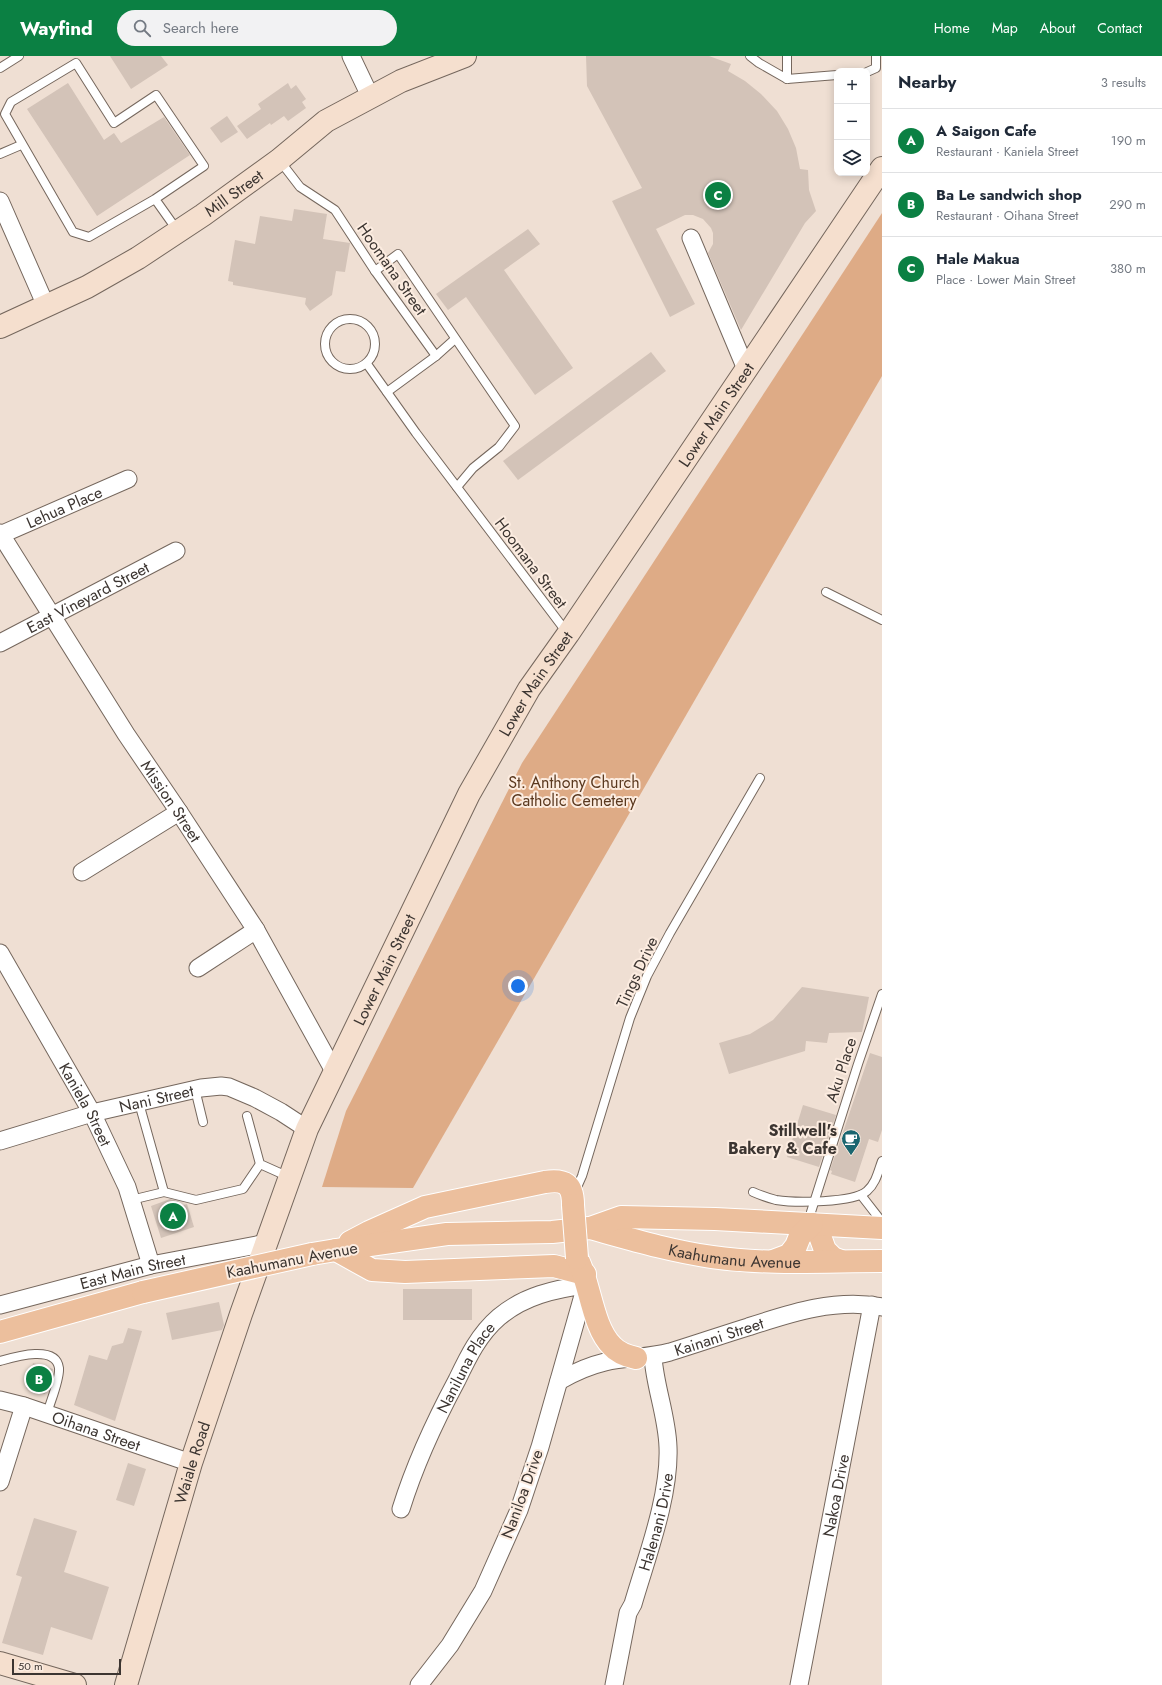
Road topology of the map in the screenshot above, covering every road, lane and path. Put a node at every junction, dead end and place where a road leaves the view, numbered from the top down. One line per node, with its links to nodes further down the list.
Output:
1 (19, 56): 7 (lane)
2 (351, 56): 11 (street)
3 (465, 56): 11 (street, Mill Street)
4 (750, 56): 10 (lane)
5 (788, 56): 10 (lane)
6 (876, 56): 8 (lane)
7 (0, 68)
8 (870, 71)
9 (834, 76): 10 (lane)
10 (787, 79)
11 (370, 96): 14 (street, Mill Street)
12 (21, 145): 13 (lane); 16 (lane); 16 (lane)
13 (0, 154)
14 (280, 160): 18 (street, Mill Street); 20 (lane, Hoomana Street)
15 (882, 168): 26 (street, Lower Main Street)
16 (155, 199): 18 (lane)
17 (0, 201): 21 (street)
18 (178, 231): 21 (street, Mill Street)
19 (691, 238): 26 (street)
20 (375, 271): 23 (lane); 24 (lane, Hoomana Street)
21 (46, 306): 22 (street, Mill Street)
22 (0, 327)
23 (455, 339): 24 (lane); 29 (lane)
24 (436, 356): 27 (lane)
25 (366, 364): 25 (lane); 27 (lane, Hoomana Street)
26 (746, 369): 35 (street, Lower Main Street)
27 (387, 392): 29 (lane, Hoomana Street)
28 (128, 479): 30 (street, Lehua Place)
29 (457, 487): 35 (lane, Hoomana Street)
30 (0, 535): 33 (street, Mission Street)
31 (176, 551): 33 (street, East Vineyard Street)
32 (826, 592): 34 (lane)
33 (52, 617): 36 (street, East Vineyard Street); 38 (street, Mission Street)
34 (882, 620)
35 (568, 634): 44 (street, Lower Main Street)
36 (0, 643)
37 (760, 778): 58 (lane, Tings Drive)
38 (179, 812): 39 (street); 40 (street, Mission Street)
39 (82, 872)
40 (256, 930): 42 (street); 44 (street, Mission Street)
41 (0, 953): 47 (street, Kaniela Street)
42 (198, 968)
43 (882, 994): 60 (lane, Aku Place)
44 (335, 1073): 50 (street, Lower Main Street)
45 (195, 1089): 46 (street, Nani Street); 49 (lane); 50 (street, Nani Street)
46 (139, 1103): 47 (street, Nani Street); 55 (lane)
47 (92, 1113): 51 (street, Nani Street); 59 (street, Kaniela Street)
48 (247, 1116): 53 (lane)
49 (203, 1122)
50 (307, 1129): 54 (street, Lower Main Street)
51 (0, 1141)
52 (882, 1161): 57 (lane)
53 (260, 1164): 54 (lane); 55 (lane)
54 (290, 1177): 65 (street, Lower Main Street)
55 (164, 1192): 59 (lane)
56 (752, 1192): 60 (lane)
57 (861, 1195): 60 (lane); 61 (lane)
58 (573, 1198): 66 (main road); 71 (main road, bridge)
59 (131, 1200): 70 (street, Kaniela Street)
60 (814, 1201): 62 (lane, Aku Place)
61 (882, 1222)
62 (812, 1224): 63 (main road, Kaahumanu Avenue); 64 (main road, Kaahumanu Avenue); 67 (main road); 69 (main road)
63 (590, 1228): 66 (main road, Kaahumanu Avenue); 69 (main road, Kaahumanu Avenue)
64 (882, 1228)
65 (267, 1243): 70 (street, East Main Street); 81 (street, Waiale Road)
66 (336, 1250): 71 (main road); 74 (main road, Kaahumanu Avenue, bridge)
67 (841, 1261): 68 (main road, Kaahumanu Avenue); 69 (main road, Kaahumanu Avenue)
68 (882, 1261)
69 (771, 1262)
70 (151, 1265): 72 (street, East Main Street)
71 (583, 1272): 75 (main road); 77 (street, Naniloa Drive); 83 (street, Naniluna Place)
72 (0, 1305)
73 (877, 1306): 75 (street, Kainani Street); 89 (street, Nakoa Drive)
74 (0, 1332)
75 (644, 1357): 77 (street, Kainani Street); 88 (street, Halenani Drive)
76 (0, 1361): 80 (lane)
77 (559, 1381): 87 (street, Naniloa Drive)
78 (0, 1400): 79 (street, Oihana Street)
79 (24, 1406): 80 (street, Oihana Street); 82 (street)
80 (47, 1414): 81 (street, Oihana Street)
81 (191, 1464): 86 (street, Waiale Road)
82 (0, 1482)
83 (401, 1509)
84 (0, 1663): 85 (street)
85 (76, 1685)
86 (126, 1685)
87 (418, 1685)
88 (614, 1685)
89 (799, 1685)

